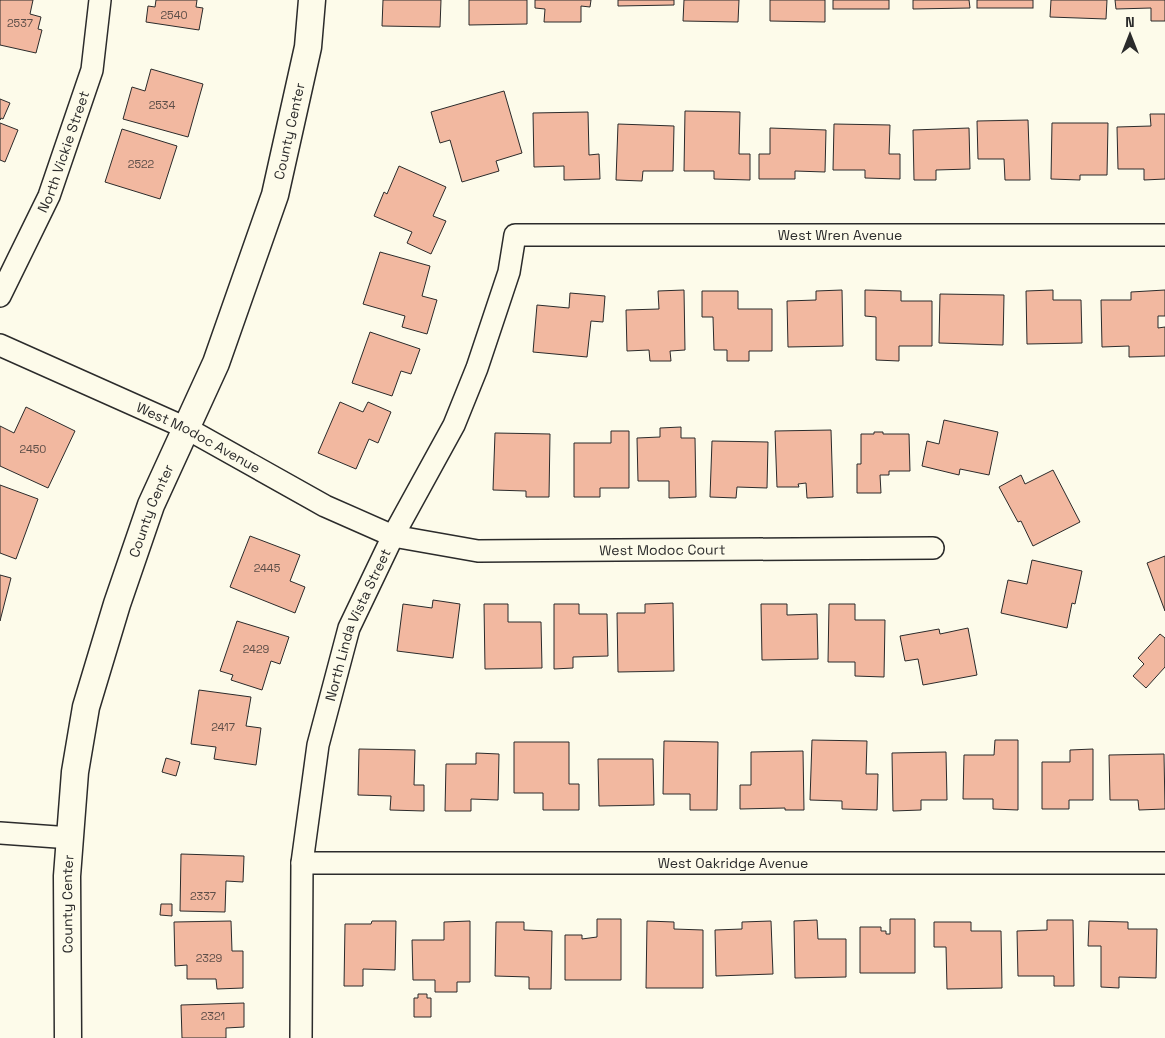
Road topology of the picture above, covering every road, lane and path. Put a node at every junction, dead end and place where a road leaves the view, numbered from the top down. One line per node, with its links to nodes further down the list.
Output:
1 (100, 0): 5 (street, North Vickie Street)
2 (312, 0): 7 (street, County Center)
3 (515, 235): 4 (street, West Wren Avenue); 8 (street, North Linda Vista Street)
4 (1165, 235)
5 (0, 296)
6 (0, 345): 7 (street, West Modoc Avenue)
7 (186, 428): 8 (street, West Modoc Avenue); 11 (street, County Center)
8 (393, 536): 9 (street, West Modoc Court); 12 (street, North Linda Vista Street)
9 (933, 548)
10 (0, 833): 11 (street)
11 (71, 838): 14 (street, County Center)
12 (302, 863): 13 (street, West Oakridge Avenue); 15 (street, North Linda Vista Street)
13 (1165, 863)
14 (68, 1038)
15 (301, 1038)

